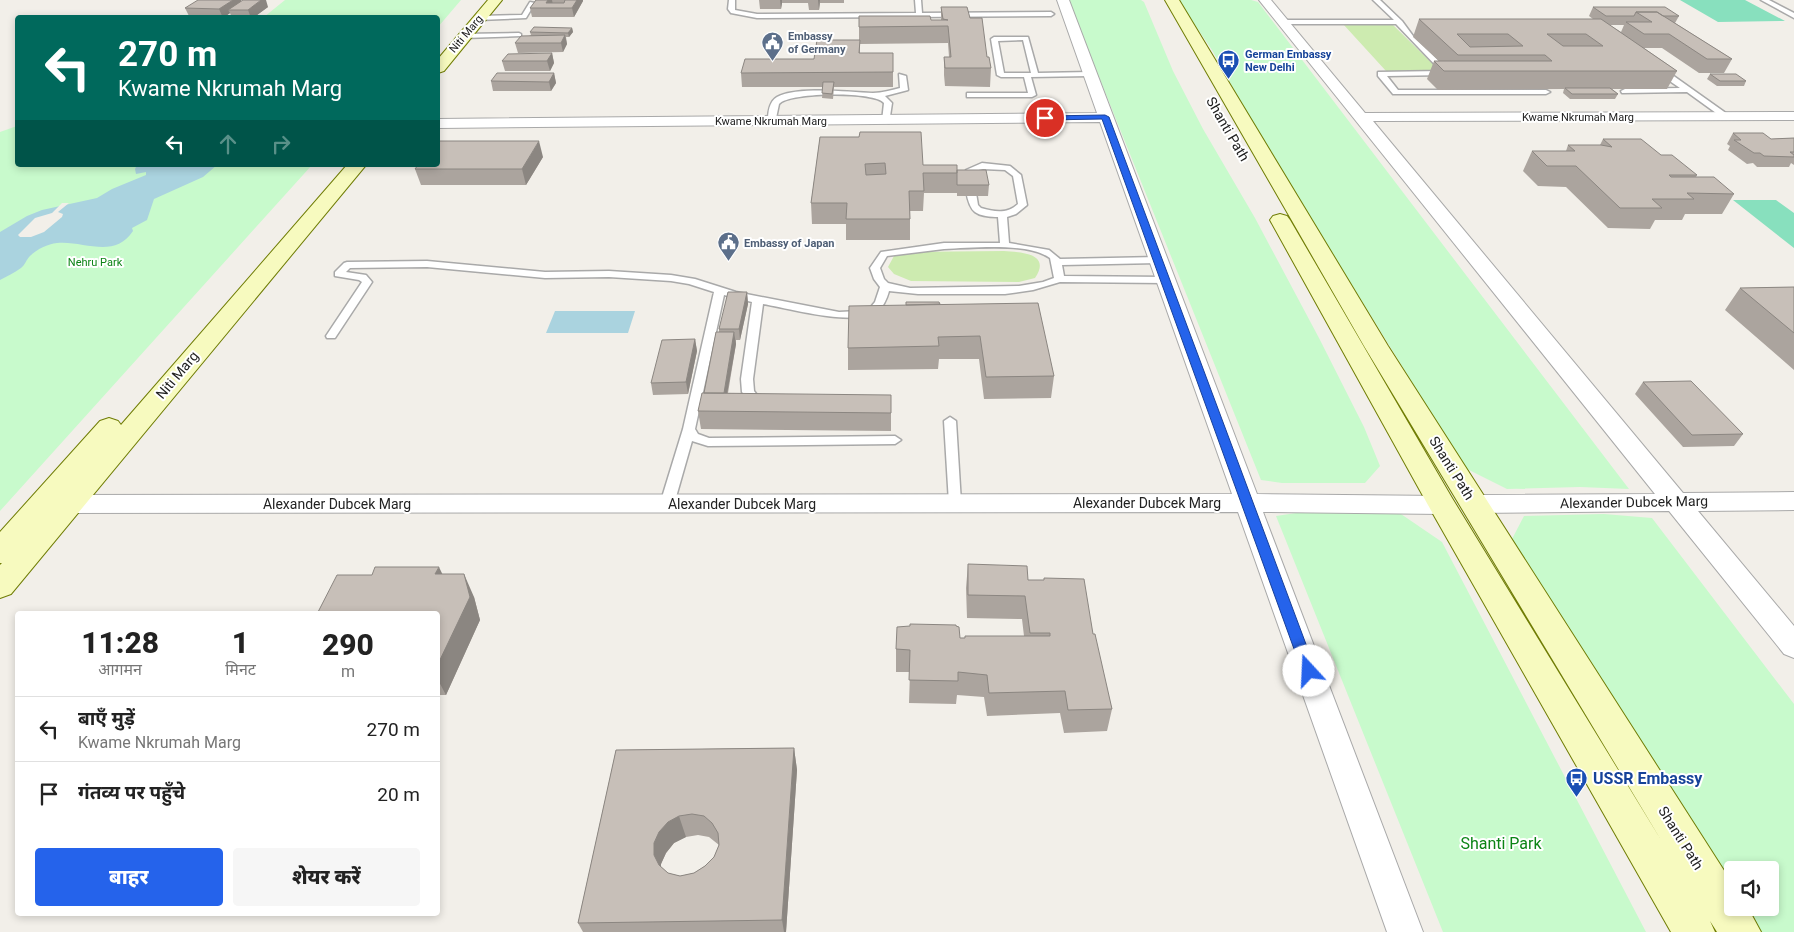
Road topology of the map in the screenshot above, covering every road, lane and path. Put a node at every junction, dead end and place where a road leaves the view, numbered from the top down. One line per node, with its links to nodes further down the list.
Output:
1 (479, 0): 19 (main road, Niti Marg)
2 (495, 0): 14 (main road, Niti Marg)
3 (732, 0): 12 (lane)
4 (918, 0): 12 (lane)
5 (1153, 0): 60 (main road, Shanti Path)
6 (1172, 0): 59 (main road, Shanti Path)
7 (1265, 0): 15 (street)
8 (1376, 0): 16 (lane)
9 (1764, 0): 13 (lane)
10 (532, 3): 14 (lane)
11 (1057, 7): 12 (lane); 22 (street)
12 (920, 15)
13 (1794, 16)
14 (479, 18): 18 (main road, Niti Marg)
15 (1283, 22): 16 (lane); 33 (street)
16 (1399, 23): 27 (lane)
17 (519, 35): 18 (lane)
18 (464, 36): 21 (main road, Niti Marg)
19 (442, 41)
20 (1648, 62): 25 (lane)
21 (440, 66)
22 (1090, 74): 23 (lane); 32 (street)
23 (1031, 75): 23 (lane); 29 (lane)
24 (902, 76): 28 (lane)
25 (1689, 90): 26 (lane); 30 (lane)
26 (1625, 91)
27 (1546, 92)
28 (876, 95): 34 (lane); 35 (lane)
29 (970, 95)
30 (1726, 116): 31 (street, Kwame Nkrumah Marg); 33 (street, Kwame Nkrumah Marg)
31 (1794, 116)
32 (1105, 117): 35 (street, Kwame Nkrumah Marg); 42 (street)
33 (1362, 117): 53 (street)
34 (772, 120): 35 (street, Kwame Nkrumah Marg); 36 (street, Kwame Nkrumah Marg)
35 (886, 120)
36 (440, 124)
37 (330, 167): 56 (main road, Niti Marg)
38 (355, 167): 57 (main road, Niti Marg)
39 (1002, 216): 39 (lane); 40 (lane)
40 (1006, 246): 41 (lane); 44 (lane)
41 (1056, 262): 42 (lane); 43 (lane)
42 (1161, 270): 43 (lane); 55 (street)
43 (1059, 279): 44 (lane)
44 (885, 287): 46 (lane)
45 (720, 290): 46 (lane); 47 (lane); 50 (lane)
46 (758, 299): 48 (lane)
47 (331, 336)
48 (773, 399)
49 (950, 420): 54 (lane)
50 (689, 428): 51 (lane); 58 (lane)
51 (895, 440)
52 (1794, 501): 53 (street, Alexander Dubcek Marg)
53 (1674, 502): 59 (street, Alexander Dubcek Marg); 63 (street)
54 (955, 503): 55 (street, Alexander Dubcek Marg); 58 (street, Alexander Dubcek Marg)
55 (1247, 503): 60 (street, Alexander Dubcek Marg); 64 (street)
56 (41, 504): 57 (street, Alexander Dubcek Marg); 61 (main road, Niti Marg)
57 (68, 504): 58 (street, Alexander Dubcek Marg); 62 (main road, Niti Marg)
58 (666, 504)
59 (1474, 504): 66 (main road, Shanti Path)
60 (1442, 505): 65 (main road, Shanti Path)
61 (0, 552)
62 (0, 586)
63 (1794, 646)
64 (1405, 932)
65 (1694, 932)
66 (1740, 932)

